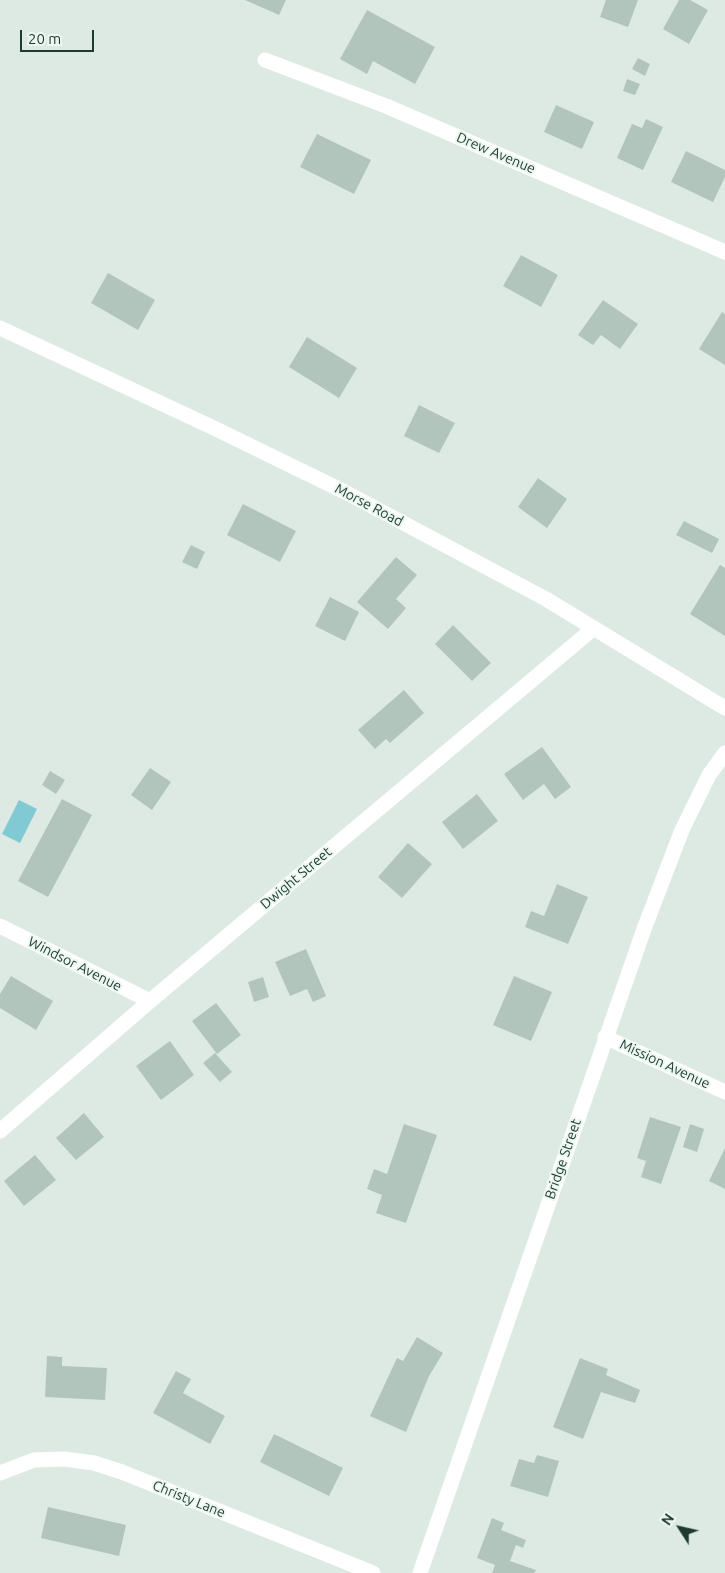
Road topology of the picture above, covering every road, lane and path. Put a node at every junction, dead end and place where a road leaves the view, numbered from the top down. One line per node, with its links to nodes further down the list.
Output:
1 (265, 60): 2 (street, Drew Avenue)
2 (725, 252)
3 (0, 328): 4 (street, Morse Road)
4 (594, 628): 5 (street, Morse Road); 8 (street, Dwight Street)
5 (725, 708)
6 (725, 753): 9 (street, Bridge Street)
7 (0, 926): 8 (street, Windsor Avenue)
8 (150, 1001): 11 (street, Dwight Street)
9 (605, 1037): 10 (street, Mission Avenue); 14 (street, Bridge Street)
10 (725, 1092)
11 (0, 1131)
12 (0, 1472): 13 (street, Christy Lane)
13 (373, 1573)
14 (420, 1573)

